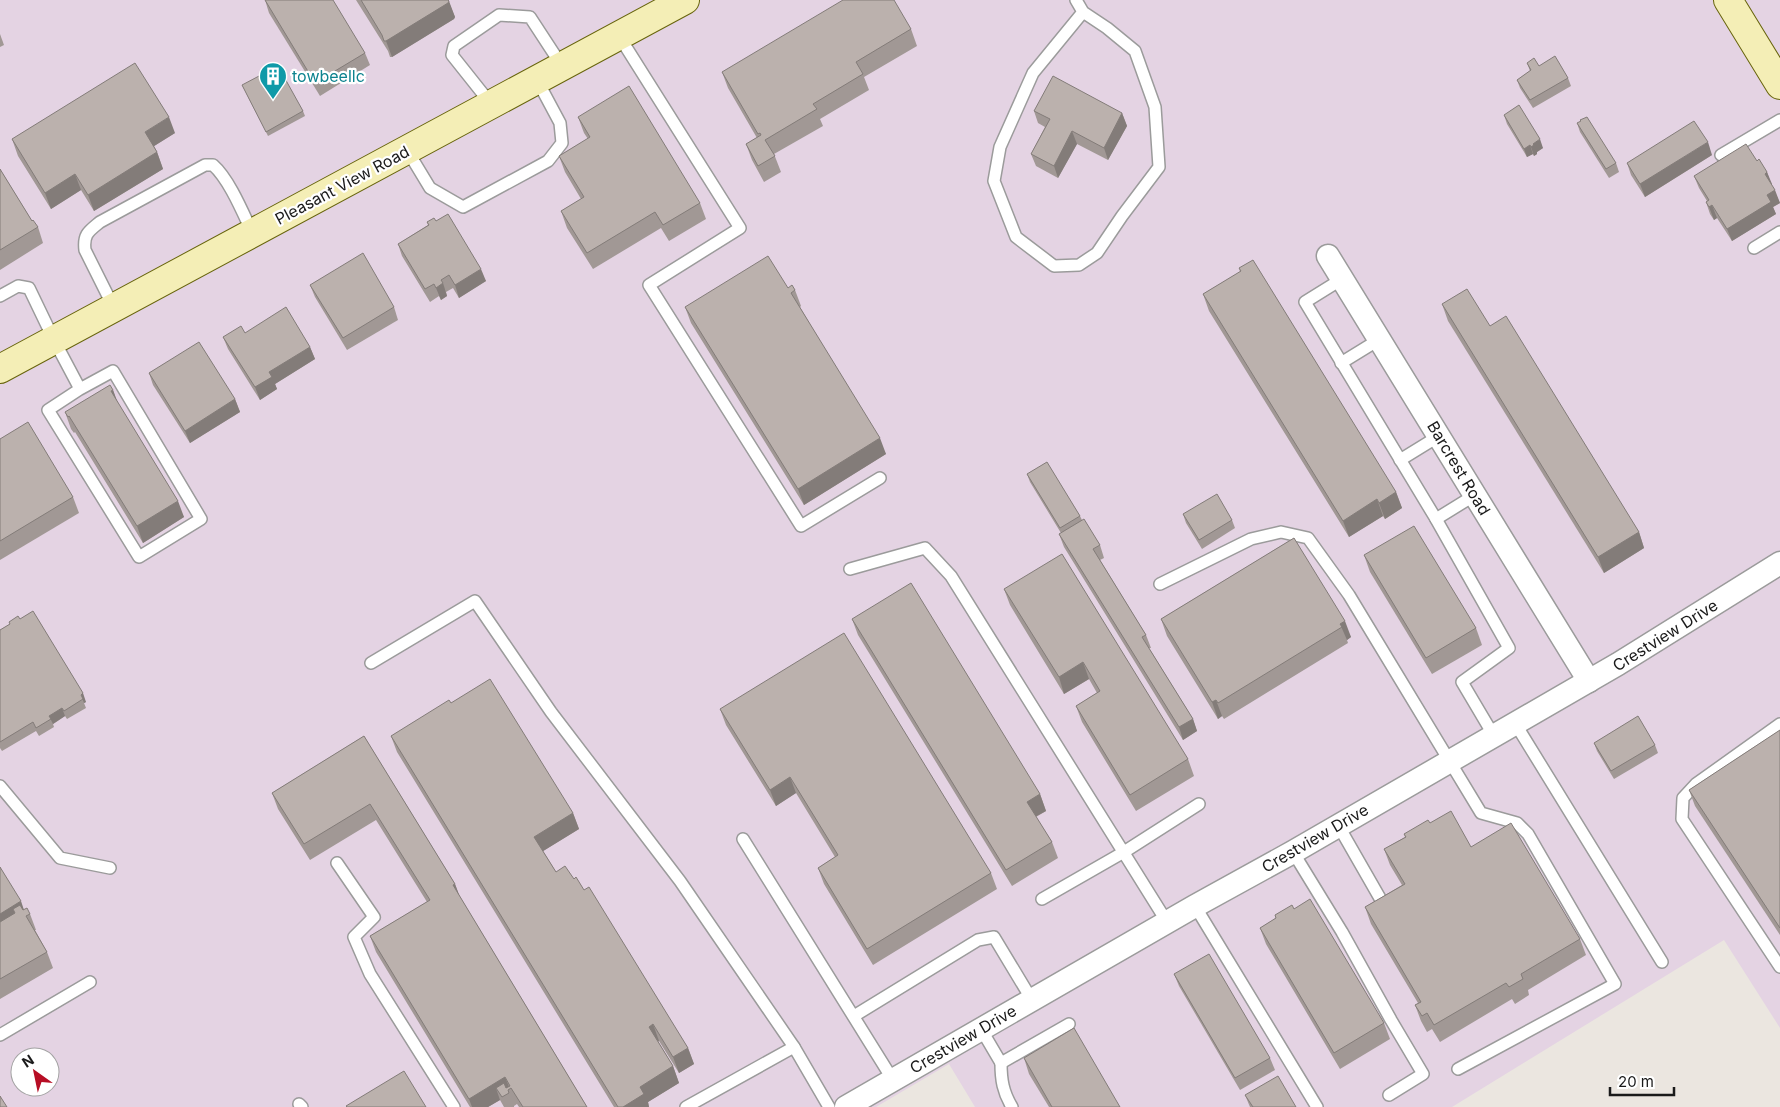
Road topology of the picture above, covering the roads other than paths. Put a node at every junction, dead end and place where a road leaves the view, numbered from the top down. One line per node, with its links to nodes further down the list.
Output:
1 (685, 0): 5 (main road, Pleasant View Road)
2 (1076, 0): 4 (lane)
3 (1728, 0): 8 (main road)
4 (1083, 12): 4 (lane)
5 (618, 36): 6 (main road, Pleasant View Road); 27 (lane)
6 (562, 66): 7 (main road, Pleasant View Road); 9 (lane)
7 (537, 80): 9 (main road, Pleasant View Road); 11 (lane)
8 (1780, 85)
9 (491, 104): 11 (main road, Pleasant View Road)
10 (1780, 120): 12 (lane)
11 (407, 150): 14 (main road, Pleasant View Road)
12 (1721, 155)
13 (1780, 232): 15 (lane)
14 (253, 233): 19 (main road, Pleasant View Road); 19 (lane)
15 (1754, 248)
16 (1328, 256): 17 (street, Barcrest Road)
17 (1342, 279): 20 (street, Barcrest Road); 22 (lane)
18 (0, 296): 21 (lane)
19 (114, 308): 21 (main road, Pleasant View Road)
20 (1380, 339): 22 (lane); 25 (street, Barcrest Road)
21 (54, 340): 23 (main road, Pleasant View Road); 24 (lane)
22 (1341, 363): 26 (lane)
23 (0, 370)
24 (80, 389): 24 (lane)
25 (1439, 436): 26 (lane); 28 (street, Barcrest Road)
26 (1400, 460): 29 (lane)
27 (880, 478)
28 (1475, 494): 29 (lane); 34 (street, Barcrest Road)
29 (1436, 519): 37 (lane)
30 (1780, 563): 34 (street, Crestview Drive)
31 (850, 569): 43 (lane)
32 (1160, 584): 38 (lane)
33 (371, 663): 59 (lane)
34 (1589, 681): 35 (street, Crestview Drive)
35 (1515, 723): 37 (street, Crestview Drive); 51 (lane)
36 (1780, 724): 52 (lane)
37 (1494, 736): 38 (street, Crestview Drive)
38 (1449, 761): 41 (street, Crestview Drive); 61 (lane)
39 (0, 786): 46 (lane)
40 (1199, 804): 43 (lane)
41 (1338, 825): 44 (street, Crestview Drive); 48 (lane)
42 (743, 839): 55 (lane)
43 (1124, 852): 47 (lane); 50 (lane)
44 (1293, 852): 49 (street, Crestview Drive); 63 (lane)
45 (337, 863): 64 (lane)
46 (110, 868)
47 (1042, 899)
48 (1381, 900)
49 (1195, 906): 50 (street, Crestview Drive); 69 (lane)
50 (1167, 922): 54 (street, Crestview Drive)
51 (1662, 962)
52 (1780, 967)
53 (90, 982): 58 (lane)
54 (1032, 1000): 55 (lane); 57 (street, Crestview Drive)
55 (854, 1016): 62 (lane)
56 (1069, 1024): 60 (lane)
57 (981, 1029): 60 (lane); 62 (street, Crestview Drive)
58 (0, 1034)
59 (794, 1046): 65 (lane); 66 (lane)
60 (1001, 1063): 68 (lane)
61 (1458, 1069)
62 (893, 1080): 67 (street, Crestview Drive)
63 (1389, 1095)
64 (454, 1107)
65 (686, 1107)
66 (829, 1107)
67 (846, 1107)
68 (1012, 1107)
69 (1318, 1107)

